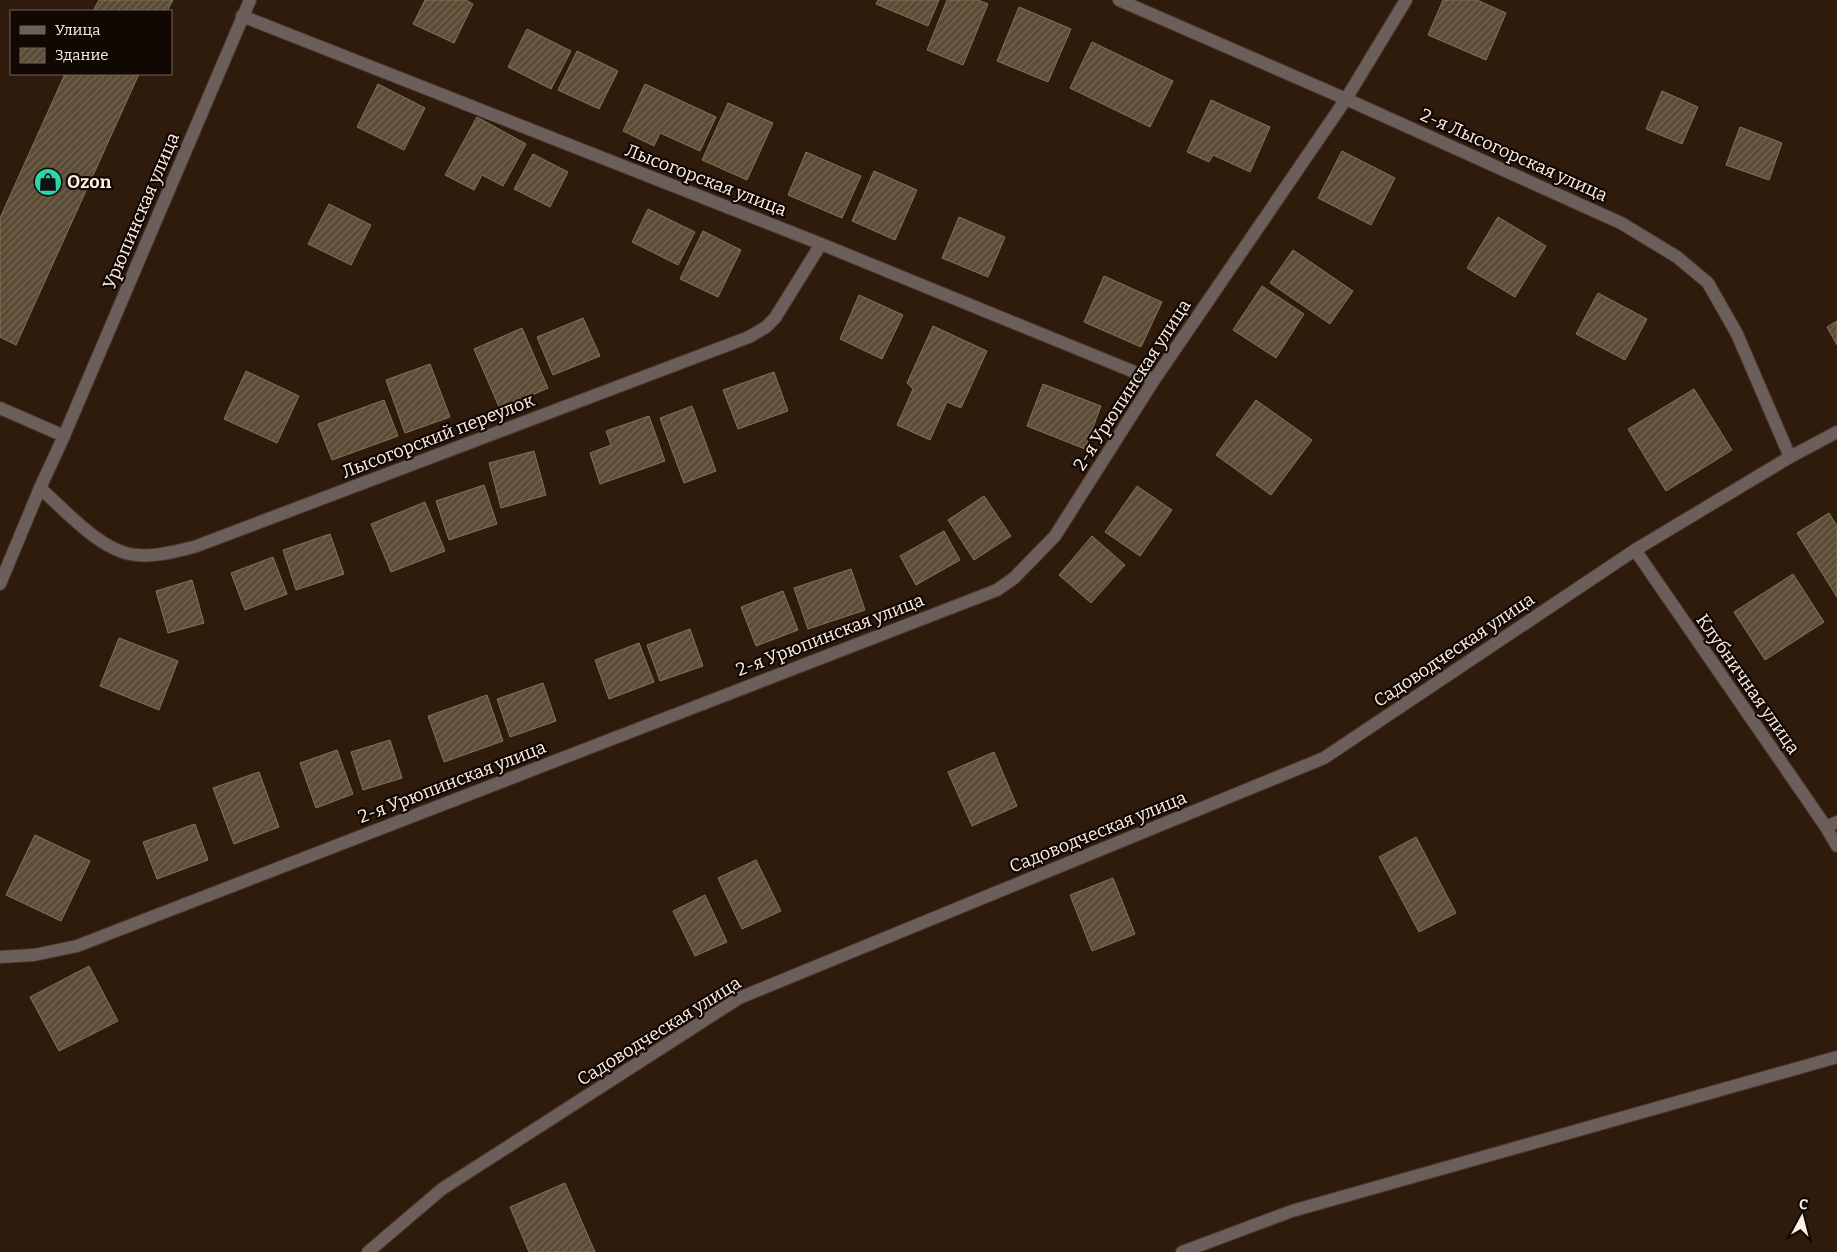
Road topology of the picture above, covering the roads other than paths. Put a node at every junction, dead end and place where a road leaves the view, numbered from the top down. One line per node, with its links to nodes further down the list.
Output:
1 (250, 0): 4 (street, Урюпинская улица)
2 (1119, 0): 5 (street, 2-я Лысогорская улица)
3 (1406, 0): 5 (street, 2-я Урюпинская улица)
4 (242, 16): 6 (street, Лысогорская улица); 10 (street, Урюпинская улица)
5 (1346, 99): 7 (street, 2-я Урюпинская улица); 11 (street, 2-я Лысогорская улица)
6 (821, 244): 7 (street, Лысогорская улица); 12 (street, Лысогорский переулок)
7 (1154, 380): 17 (street, 2-я Урюпинская улица)
8 (0, 408): 10 (street)
9 (1837, 432): 11 (street, Садоводческая улица)
10 (64, 436): 12 (street, Урюпинская улица)
11 (1790, 457): 13 (street, Садоводческая улица)
12 (40, 488): 14 (street, Урюпинская улица)
13 (1635, 550): 15 (street, Клубничная улица); 19 (street, Садоводческая улица)
14 (0, 584)
15 (1832, 825): 16 (street, Клубничная улица)
16 (1837, 846)
17 (0, 957)
18 (1837, 1057): 20 (street)
19 (368, 1252)
20 (1182, 1252)

